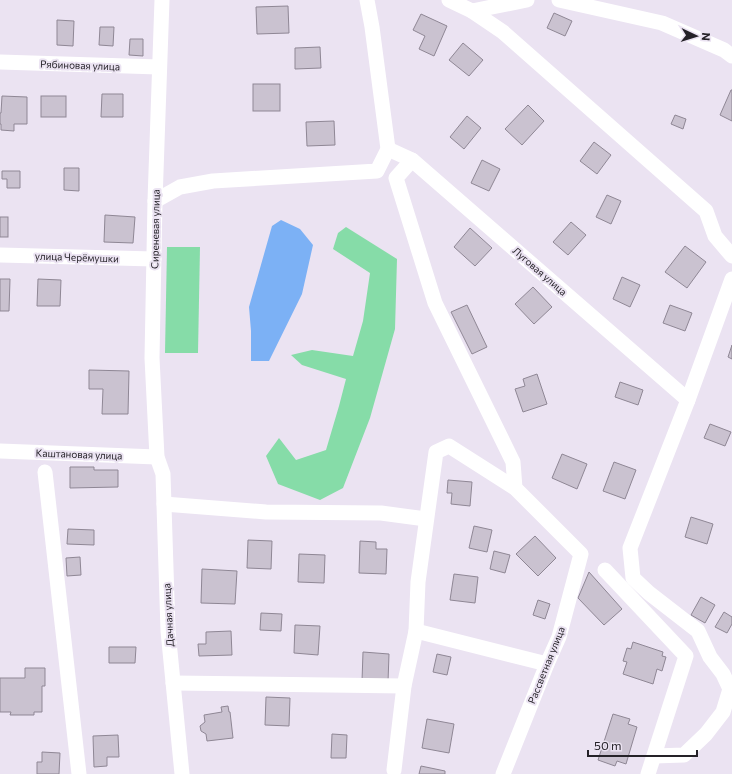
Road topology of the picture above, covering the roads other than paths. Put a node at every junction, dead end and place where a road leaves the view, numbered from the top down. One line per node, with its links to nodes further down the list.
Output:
1 (162, 0): 9 (street, Сиреневая улица)
2 (368, 0): 10 (street)
3 (449, 0): 6 (street)
4 (527, 0): 6 (street)
5 (559, 0): 7 (street)
6 (472, 11): 14 (street)
7 (732, 56)
8 (0, 62): 9 (street, Рябиновая улица)
9 (159, 67): 12 (street, Сиреневая улица)
10 (388, 149): 11 (street, Луговая улица); 12 (street)
11 (412, 160): 17 (street, Луговая улица); 21 (street)
12 (155, 201): 15 (street, Сиреневая улица)
13 (0, 255): 15 (street, улица Черёмушки)
14 (732, 256)
15 (154, 259): 19 (street, Сиреневая улица)
16 (732, 280): 17 (street)
17 (688, 400): 29 (street)
18 (0, 451): 19 (street, Каштановая улица)
19 (157, 457): 22 (street, Дачная улица)
20 (45, 472): 31 (street)
21 (515, 488): 23 (street); 26 (street, Рассветная улица)
22 (164, 504): 23 (street); 27 (street, Дачная улица)
23 (426, 519): 25 (street)
24 (605, 570): 29 (street)
25 (416, 632): 26 (street); 28 (street)
26 (547, 664): 33 (street, Рассветная улица)
27 (173, 683): 28 (street); 32 (street, Дачная улица)
28 (404, 686): 30 (street)
29 (654, 756): 34 (street)
30 (394, 770)
31 (79, 774)
32 (182, 774)
33 (503, 774)
34 (648, 774)

